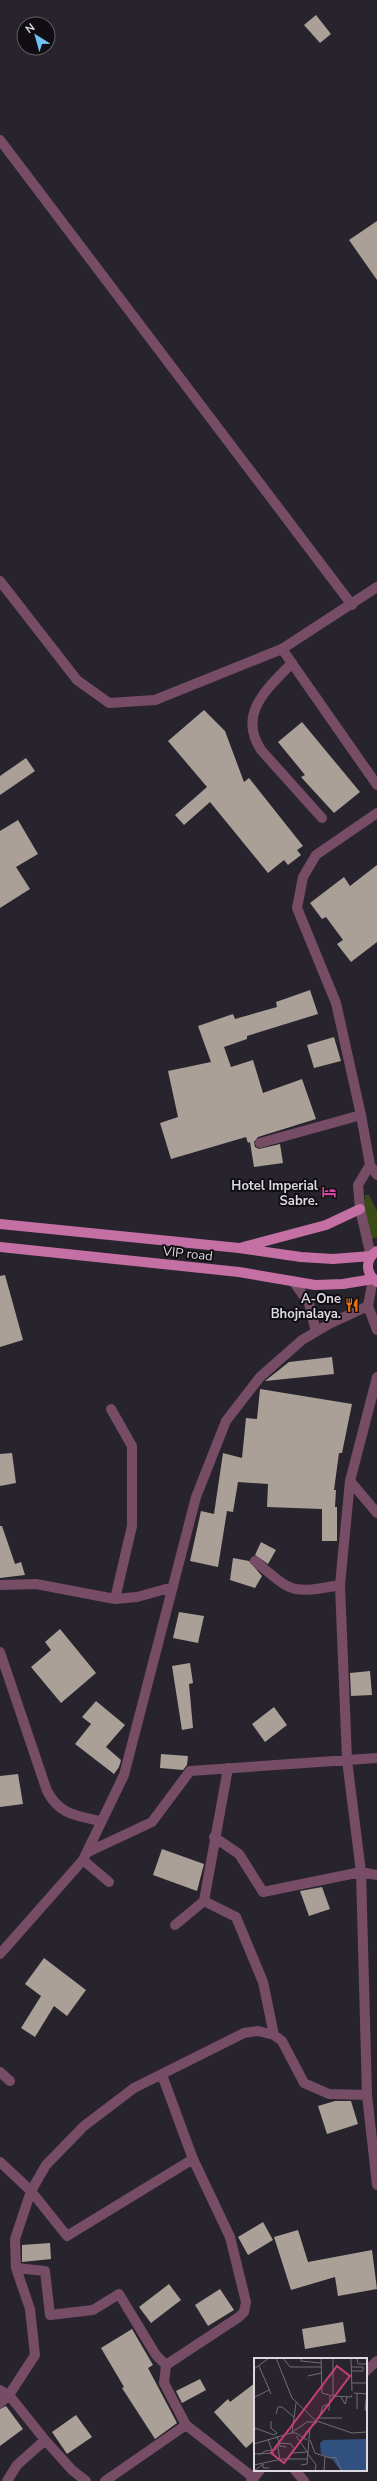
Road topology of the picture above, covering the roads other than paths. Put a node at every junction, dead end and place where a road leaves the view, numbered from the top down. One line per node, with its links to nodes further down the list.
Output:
1 (0, 140): 4 (street)
2 (0, 581): 5 (street)
3 (377, 587): 4 (street)
4 (352, 605): 5 (street)
5 (282, 649): 6 (street)
6 (292, 663): 7 (street); 9 (street)
7 (377, 785)
8 (377, 813): 10 (street)
9 (322, 818)
10 (361, 1115): 11 (street); 12 (street)
11 (260, 1143)
12 (370, 1165): 13 (street); 14 (street)
13 (377, 1175)
14 (360, 1209): 17 (main road); 18 (street)
15 (0, 1224): 17 (main road, VIP road)
16 (0, 1246): 19 (main road, VIP road)
17 (239, 1248): 18 (main road, VIP road)
18 (374, 1253): 20 (main road)
19 (293, 1281): 20 (main road, VIP road); 23 (street)
20 (375, 1281): 21 (street)
21 (368, 1306): 22 (street); 23 (street)
22 (377, 1330)
23 (316, 1332): 31 (street)
24 (377, 1377): 26 (street)
25 (111, 1409): 32 (street)
26 (350, 1481): 27 (street); 30 (street)
27 (377, 1513)
28 (255, 1561): 30 (street)
29 (0, 1585): 32 (street)
30 (340, 1585): 35 (street)
31 (173, 1587): 32 (street); 37 (street)
32 (115, 1600)
33 (0, 1652): 37 (street)
34 (377, 1758): 35 (street)
35 (347, 1760): 36 (street); 40 (street)
36 (228, 1768): 38 (street); 39 (street)
37 (100, 1822): 39 (street)
38 (214, 1837): 40 (street); 43 (street)
39 (86, 1856): 42 (street); 45 (street)
40 (360, 1872): 41 (street); 50 (street)
41 (377, 1875)
42 (109, 1882)
43 (204, 1901): 44 (street); 46 (street)
44 (175, 1924)
45 (0, 1954)
46 (274, 2035): 48 (street); 50 (street)
47 (0, 2072): 49 (street)
48 (162, 2075): 51 (street); 54 (street)
49 (10, 2081)
50 (367, 2095): 53 (street)
51 (193, 2159): 54 (street); 57 (street)
52 (0, 2162): 54 (street)
53 (377, 2185)
54 (31, 2191): 55 (street)
55 (16, 2268): 57 (street); 60 (street)
56 (377, 2361): 58 (street)
57 (166, 2365): 62 (street)
58 (367, 2370)
59 (0, 2390): 60 (street)
60 (9, 2395): 61 (street); 63 (street)
61 (0, 2403)
62 (186, 2425): 65 (street); 68 (street)
63 (45, 2440): 66 (street); 67 (street)
64 (296, 2471): 69 (street)
65 (255, 2476)
66 (7, 2481)
67 (86, 2481)
68 (105, 2481)
69 (304, 2481)

